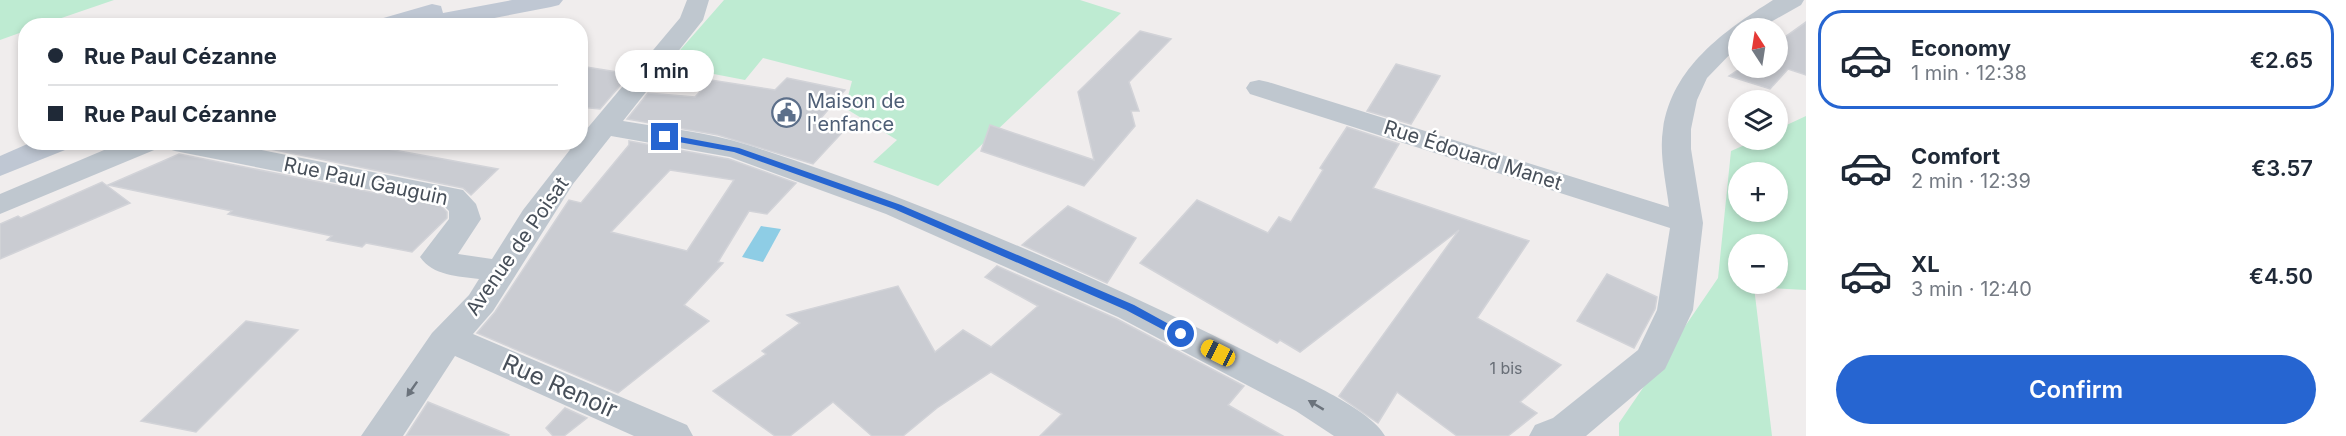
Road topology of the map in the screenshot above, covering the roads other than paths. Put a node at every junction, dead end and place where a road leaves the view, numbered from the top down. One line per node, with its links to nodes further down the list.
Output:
1 (484, 0): 5 (main road)
2 (552, 0): 6 (main road)
3 (698, 0): 10 (street, Avenue de Poisat)
4 (1793, 0): 7 (street)
5 (413, 18)
6 (454, 18)
7 (1760, 18)
8 (1728, 43): 18 (street)
9 (1259, 87): 18 (street, Rue Édouard Manet)
10 (604, 126): 11 (street, Avenue de Poisat); 23 (street, one-way to 10)
11 (588, 147)
12 (39, 150): 16 (main road)
13 (130, 150): 17 (street)
14 (215, 150): 19 (street, Rue Paul Gauguin)
15 (586, 150): 19 (street, Avenue de Poisat)
16 (0, 166)
17 (0, 205)
18 (1687, 223): 24 (street)
19 (502, 271): 20 (street, Avenue de Poisat)
20 (445, 342): 21 (street, Avenue de Poisat, one-way to 21); 22 (street, Rue Renoir)
21 (381, 436)
22 (673, 436)
23 (1365, 436)
24 (1549, 436)

